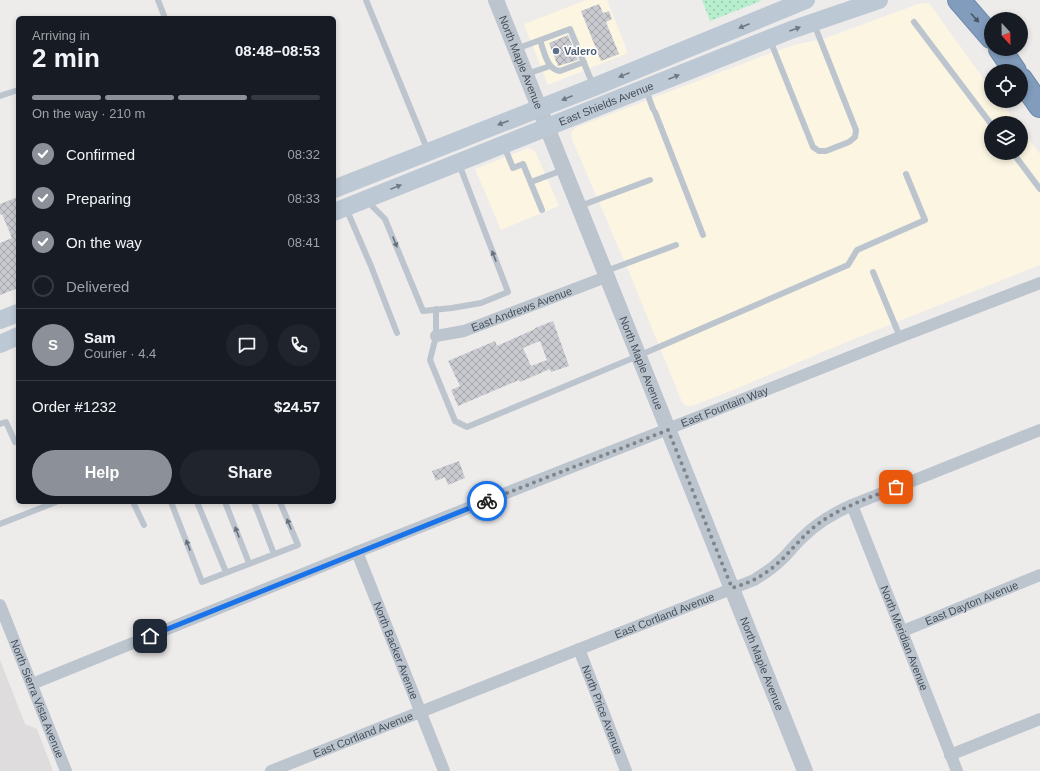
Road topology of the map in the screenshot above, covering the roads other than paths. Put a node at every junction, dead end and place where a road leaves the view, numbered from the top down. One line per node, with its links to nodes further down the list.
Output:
1 (158, 0): 7 (lane)
2 (366, 0): 27 (lane)
3 (496, 0): 13 (street, North Maple Avenue)
4 (806, 0): 17 (main road, East Shields Avenue, one-way to 17)
5 (879, 0): 9 (main road, East Shields Avenue)
6 (959, 0): 10 (highway, one-way to 10)
7 (164, 16)
8 (914, 22): 24 (lane)
9 (813, 23): 11 (main road, East Shields Avenue, one-way to 9); 11 (lane)
10 (984, 29)
11 (770, 39): 18 (main road, East Shields Avenue, one-way to 11)
12 (540, 40): 13 (lane); 14 (lane); 15 (lane)
13 (516, 49): 16 (street, North Maple Avenue)
14 (584, 62): 15 (lane); 17 (lane)
15 (550, 66): 16 (lane)
16 (526, 75): 23 (street, North Maple Avenue)
17 (594, 87): 23 (main road, East Shields Avenue, one-way to 23)
18 (645, 88): 25 (main road, East Shields Avenue); 40 (lane)
19 (1028, 89): 22 (highway)
20 (16, 91): 21 (lane)
21 (0, 96)
22 (1040, 106)
23 (539, 109): 25 (street, North Maple Avenue); 27 (main road, East Shields Avenue, one-way to 27)
24 (985, 116)
25 (547, 128): 26 (main road, East Shields Avenue); 30 (street, North Maple Avenue)
26 (503, 145): 29 (main road, East Shields Avenue); 33 (lane)
27 (428, 152): 34 (main road, East Shields Avenue)
28 (1018, 160): 35 (lane)
29 (458, 163): 36 (main road, East Shields Avenue, one-way to 29); 45 (lane, one-way to 29)
30 (563, 169): 33 (lane); 37 (street, North Maple Avenue)
31 (906, 174): 53 (lane)
32 (650, 180): 37 (lane)
33 (531, 182): 39 (lane)
34 (336, 188)
35 (1040, 189)
36 (366, 199): 38 (main road, East Shields Avenue); 45 (lane, one-way to 45)
37 (578, 207): 43 (street, North Maple Avenue)
38 (340, 210): 48 (lane)
39 (542, 210)
40 (703, 235)
41 (676, 245): 43 (lane)
42 (873, 272): 51 (lane)
43 (605, 274): 49 (street, East Andrews Avenue); 53 (street, North Maple Avenue)
44 (1040, 282): 51 (street, East Fountain Way)
45 (436, 309): 49 (lane)
46 (16, 314): 47 (main road)
47 (0, 320)
48 (397, 332)
49 (436, 336): 53 (lane)
50 (16, 337): 52 (main road)
51 (900, 337): 55 (street, East Fountain Way)
52 (0, 344)
53 (638, 356): 55 (street, North Maple Avenue)
54 (0, 424): 57 (lane)
55 (668, 430): 68 (street, East Fountain Way); 73 (street, North Maple Avenue)
56 (1040, 430): 65 (street, East Cortland Avenue)
57 (16, 442)
58 (51, 504): 66 (lane)
59 (135, 504): 67 (lane)
60 (172, 504): 71 (lane, one-way to 60)
61 (198, 504): 71 (lane)
62 (227, 504): 70 (lane, one-way to 62)
63 (255, 504): 69 (lane)
64 (281, 504): 69 (lane, one-way to 64)
65 (852, 505): 73 (street, East Cortland Avenue); 75 (street, North Meridian Avenue)
66 (0, 524)
67 (144, 525)
68 (357, 552): 77 (street, East Fountain Way); 78 (street, North Backer Avenue)
69 (274, 554): 70 (lane)
70 (249, 563): 71 (lane)
71 (226, 572)
72 (1040, 575): 75 (street, East Dayton Avenue)
73 (732, 588): 76 (street, East Cortland Avenue); 85 (street, North Maple Avenue)
74 (0, 605): 77 (street, North Sierra Vista Avenue)
75 (903, 631): 80 (street, North Meridian Avenue)
76 (579, 649): 78 (street, East Cortland Avenue); 84 (street, North Price Avenue)
77 (32, 684): 81 (street, North Sierra Vista Avenue)
78 (421, 712): 82 (street, East Cortland Avenue); 83 (street, North Backer Avenue)
79 (1040, 718): 80 (street)
80 (950, 755): 86 (street, North Meridian Avenue)
81 (66, 771)
82 (271, 771)
83 (444, 771)
84 (626, 771)
85 (805, 771)
86 (957, 771)

